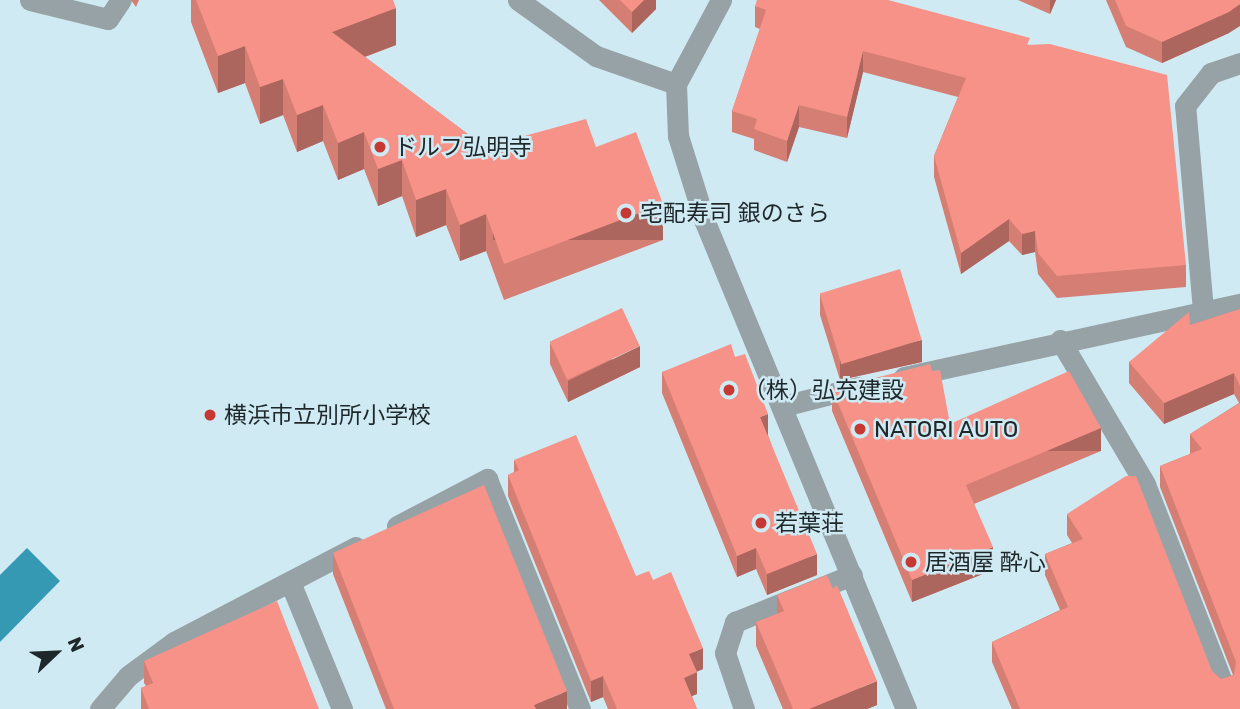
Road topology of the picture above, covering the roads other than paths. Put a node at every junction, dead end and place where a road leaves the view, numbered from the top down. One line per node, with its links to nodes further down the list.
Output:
1 (30, 0): 2 (street)
2 (121, 0)
3 (518, 0): 6 (street)
4 (721, 0): 6 (street)
5 (1240, 63): 8 (street)
6 (676, 84): 10 (street)
7 (1240, 304): 8 (street)
8 (1203, 310): 9 (street)
9 (1060, 340): 10 (street); 13 (street)
10 (783, 406): 11 (street)
11 (852, 575): 17 (street); 18 (street)
12 (290, 582): 14 (street); 15 (street); 16 (street)
13 (1224, 687)
14 (100, 709)
15 (342, 709)
16 (580, 709)
17 (744, 709)
18 (906, 709)

